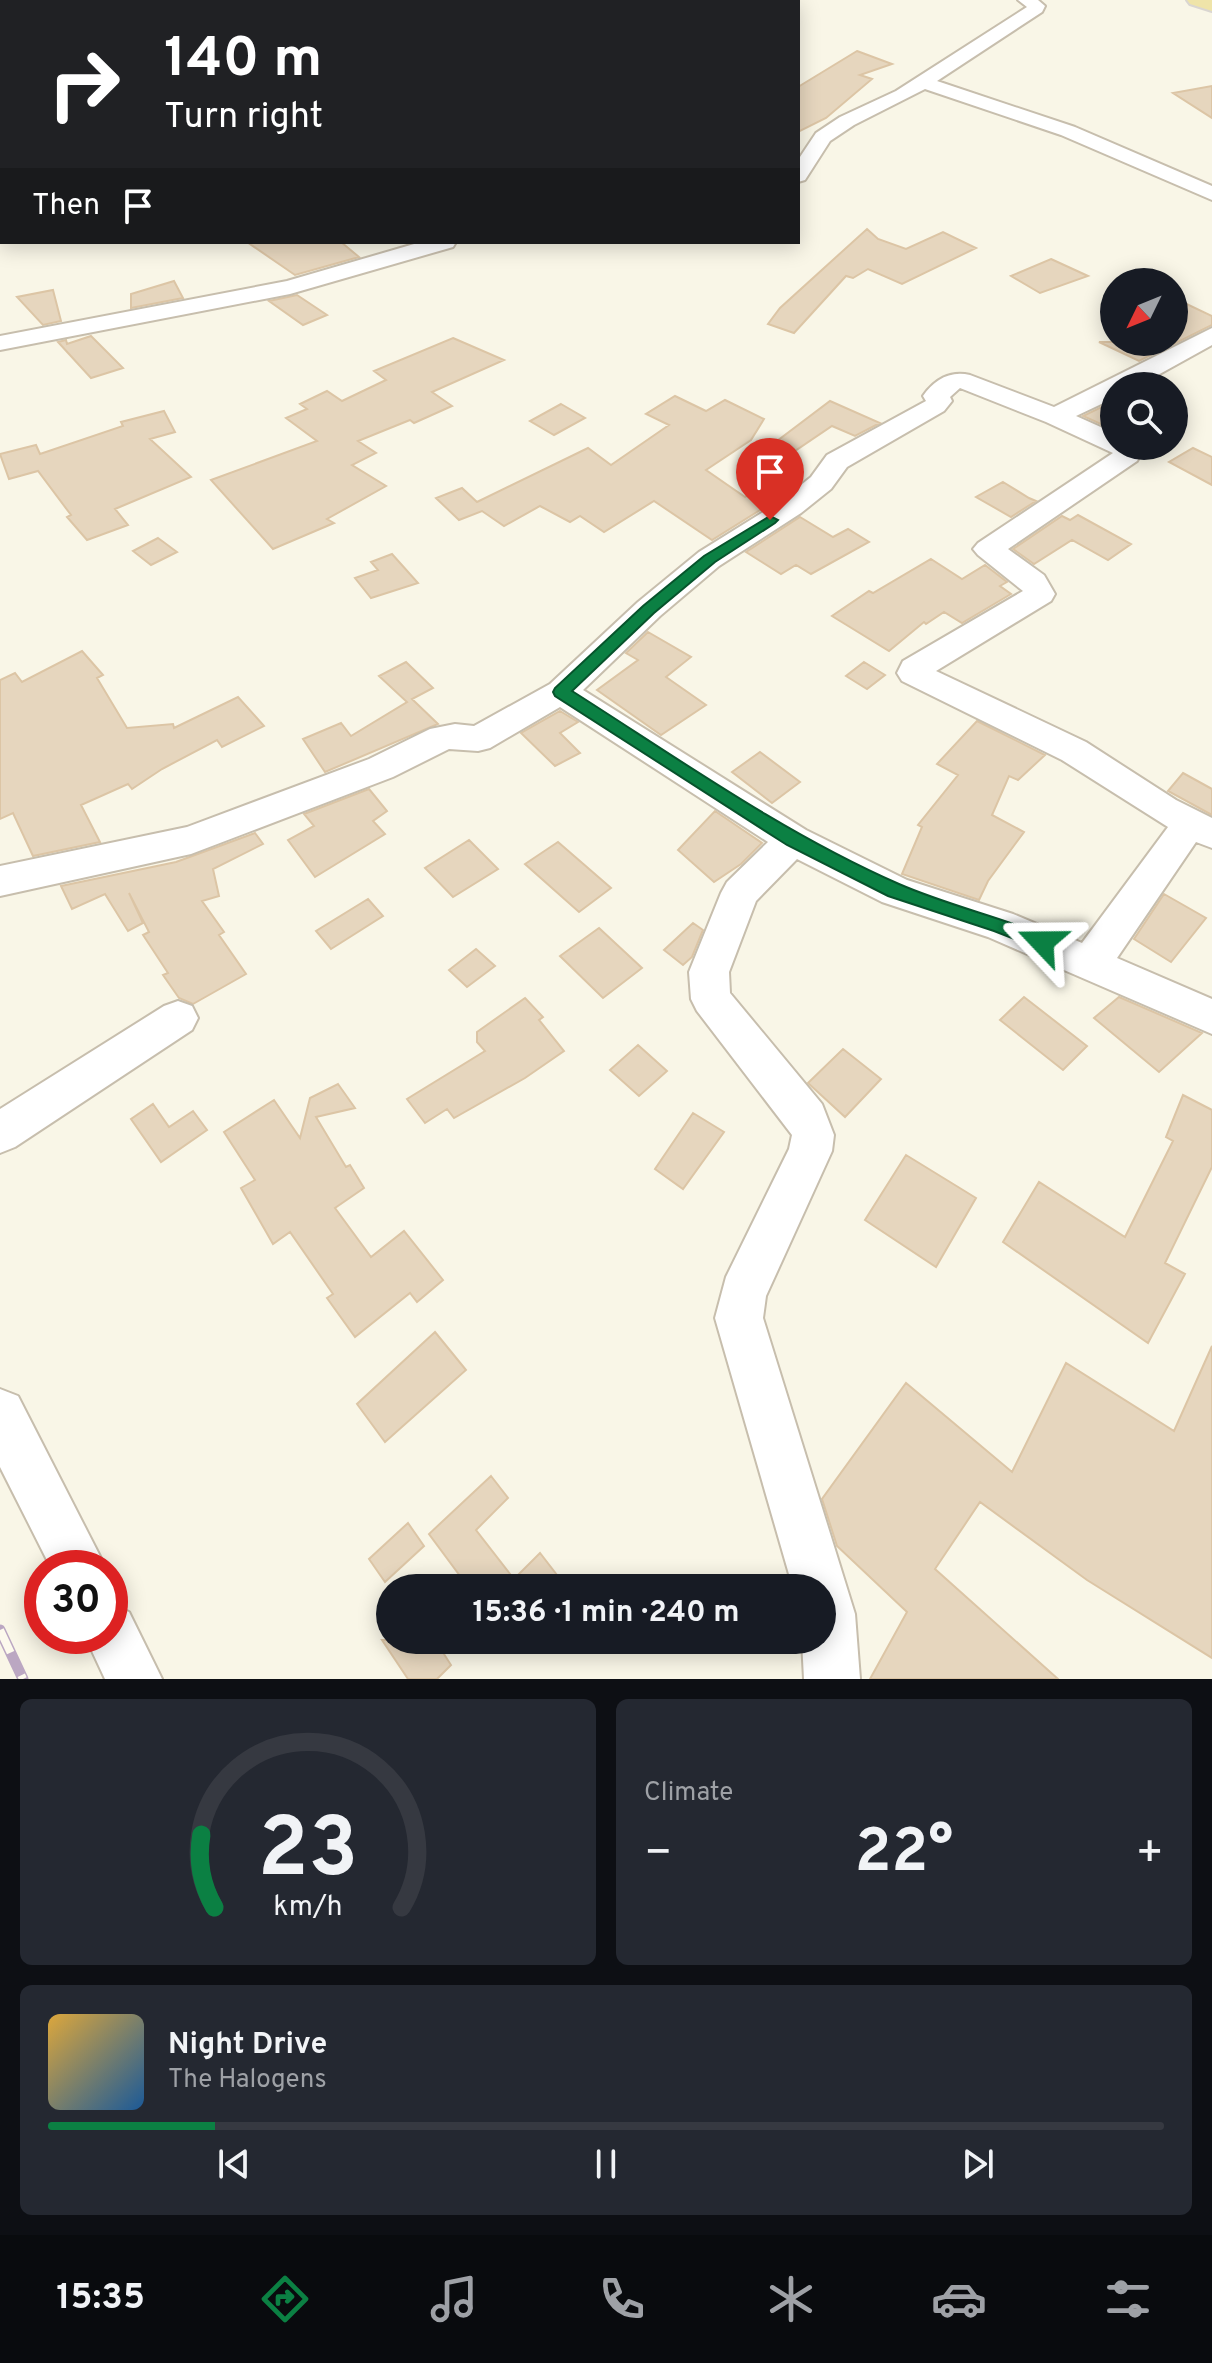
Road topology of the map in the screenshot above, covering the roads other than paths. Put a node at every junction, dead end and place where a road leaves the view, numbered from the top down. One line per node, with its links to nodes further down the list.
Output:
1 (1026, 0): 4 (street)
2 (1197, 0): 3 (main road)
3 (1212, 5)
4 (923, 82): 5 (street); 6 (street)
5 (800, 173)
6 (1212, 194)
7 (438, 244): 9 (street)
8 (1212, 335): 10 (street)
9 (0, 343)
10 (1055, 416): 11 (street); 13 (street)
11 (1100, 437)
12 (1120, 460): 14 (street)
13 (561, 692): 15 (street); 16 (street)
14 (1201, 829): 17 (street)
15 (793, 840): 17 (street); 23 (street)
16 (0, 881)
17 (1089, 963): 18 (street)
18 (1212, 1017)
19 (178, 1018): 20 (street)
20 (0, 1133)
21 (0, 1414): 22 (street)
22 (70, 1550)
23 (816, 1574)
24 (122, 1654): 26 (street)
25 (830, 1654): 27 (street)
26 (134, 1679)
27 (832, 1679)

